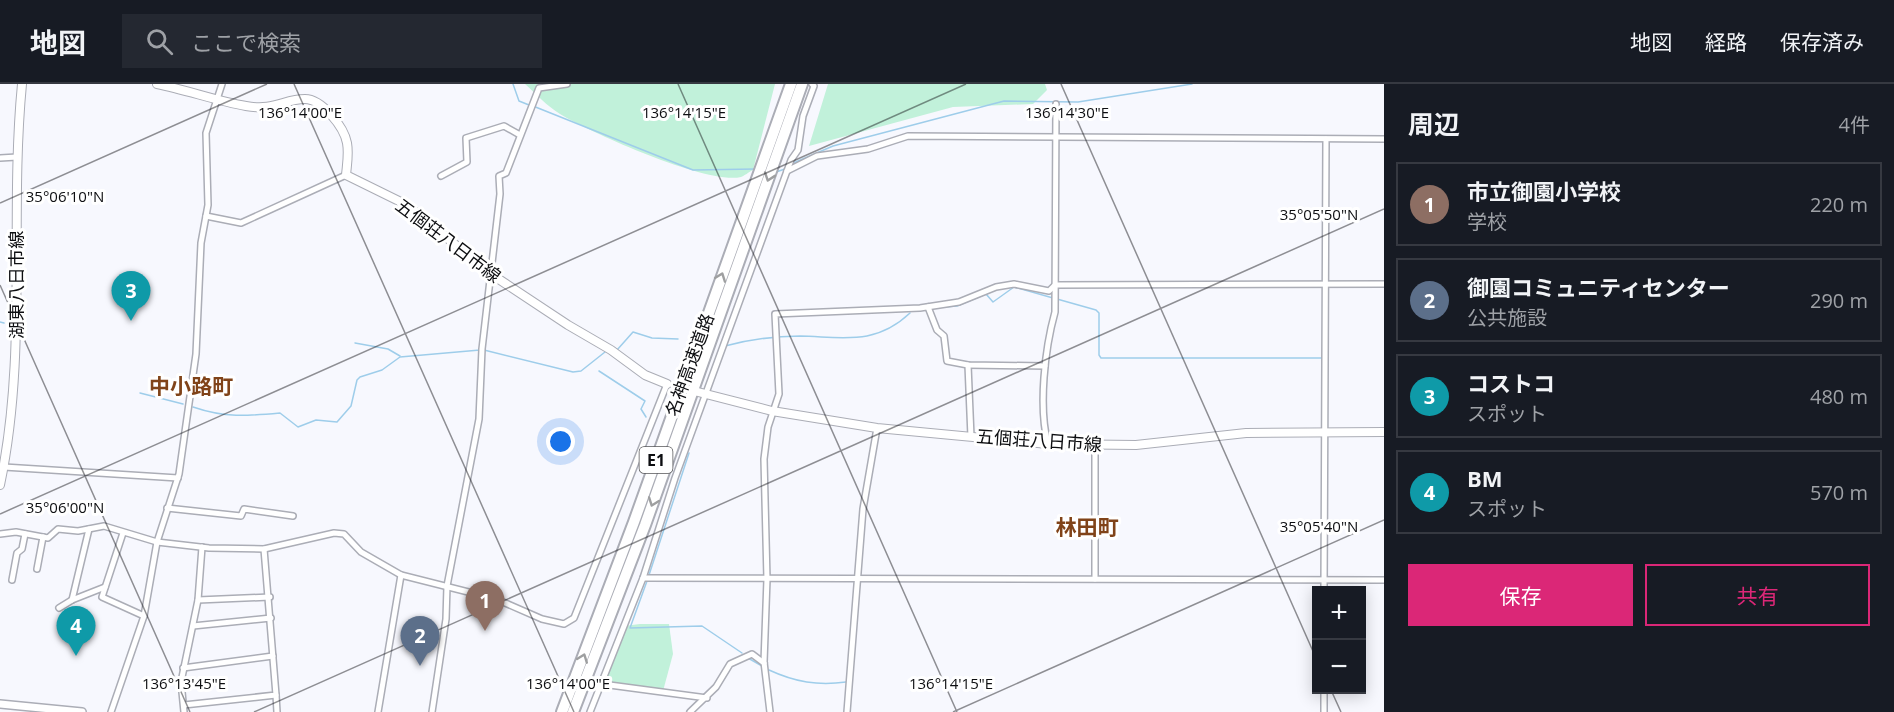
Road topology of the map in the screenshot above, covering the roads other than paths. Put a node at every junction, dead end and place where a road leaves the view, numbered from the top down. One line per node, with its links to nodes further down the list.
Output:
1 (22, 84): 16 (main road, 湖東八日市線)
2 (157, 84): 8 (main road)
3 (222, 84): 8 (street)
4 (567, 84): 10 (street)
5 (802, 84): 7 (highway, 名神高速道路 / E1)
6 (812, 84): 17 (street)
7 (791, 93): 14 (highway, 名神高速道路 / E1)
8 (218, 98): 18 (main road); 20 (street)
9 (1056, 104): 11 (street)
10 (520, 135): 19 (street); 21 (street)
11 (1058, 136): 12 (street); 17 (street); 24 (street)
12 (1326, 139): 13 (street); 22 (street)
13 (1384, 139)
14 (775, 143): 83 (highway, 名神高速道路 / E1, one-way to 14); 84 (highway, 名神高速道路 / E1, one-way to 84)
15 (0, 158): 16 (street)
16 (17, 158): 37 (main road, 湖東八日市線)
17 (788, 170): 29 (street)
18 (346, 175): 20 (street); 21 (main road, 五個荘八日市線)
19 (441, 176)
20 (206, 216): 38 (street)
21 (491, 274): 28 (main road, 五個荘八日市線); 59 (street)
22 (1326, 284): 23 (street); 24 (street); 32 (street)
23 (1384, 284)
24 (1055, 285): 25 (street); 27 (street)
25 (928, 307): 26 (street); 30 (street)
26 (969, 365): 27 (street); 34 (street)
27 (1045, 366): 35 (street)
28 (667, 384): 59 (street)
29 (703, 393): 30 (main road, 五個荘八日市線); 52 (street)
30 (772, 411): 31 (main road, 五個荘八日市線); 53 (street)
31 (877, 428): 34 (main road, 五個荘八日市線); 54 (street)
32 (1325, 432): 33 (main road, 五個荘八日市線); 36 (main road, 五個荘八日市線); 57 (street)
33 (1384, 432)
34 (971, 437): 35 (main road, 五個荘八日市線)
35 (1048, 444): 36 (main road, 五個荘八日市線)
36 (1095, 446): 55 (street)
37 (4, 467): 38 (street); 39 (main road, 湖東八日市線)
38 (178, 478): 40 (street)
39 (0, 485)
40 (167, 508): 41 (street); 47 (street)
41 (293, 516)
42 (89, 529): 43 (street); 46 (street); 63 (street)
43 (123, 533): 47 (street); 61 (street)
44 (0, 534): 45 (street)
45 (25, 534): 46 (street); 56 (street)
46 (43, 537): 50 (street)
47 (157, 542): 48 (street); 66 (street)
48 (202, 547): 49 (street); 64 (street)
49 (264, 549): 51 (street); 62 (street)
50 (38, 569)
51 (401, 575): 59 (street); 81 (street)
52 (643, 578): 53 (street); 72 (street)
53 (767, 579): 54 (street); 70 (street)
54 (856, 579): 55 (street); 88 (street)
55 (1095, 579): 57 (street)
56 (12, 580)
57 (1324, 580): 58 (street); 60 (street)
58 (1384, 580)
59 (447, 586): 82 (street)
60 (1324, 586)
61 (105, 587): 63 (street); 66 (street)
62 (270, 597): 64 (street); 67 (street)
63 (72, 600): 65 (street)
64 (198, 600): 68 (street)
65 (59, 608)
66 (144, 616): 79 (street)
67 (271, 618): 68 (street); 69 (street)
68 (193, 626): 71 (street)
69 (273, 657): 71 (street); 74 (street)
70 (764, 663): 75 (street); 87 (street)
71 (183, 668): 77 (street)
72 (602, 684): 75 (street); 85 (street)
73 (1324, 694): 89 (street)
74 (276, 695): 77 (street); 80 (street)
75 (707, 698): 86 (street)
76 (0, 704): 78 (street)
77 (184, 709)
78 (82, 712)
79 (111, 712)
80 (277, 712)
81 (378, 712)
82 (432, 712)
83 (561, 712)
84 (573, 712)
85 (590, 712)
86 (690, 712)
87 (770, 712)
88 (847, 712)
89 (1324, 712)

